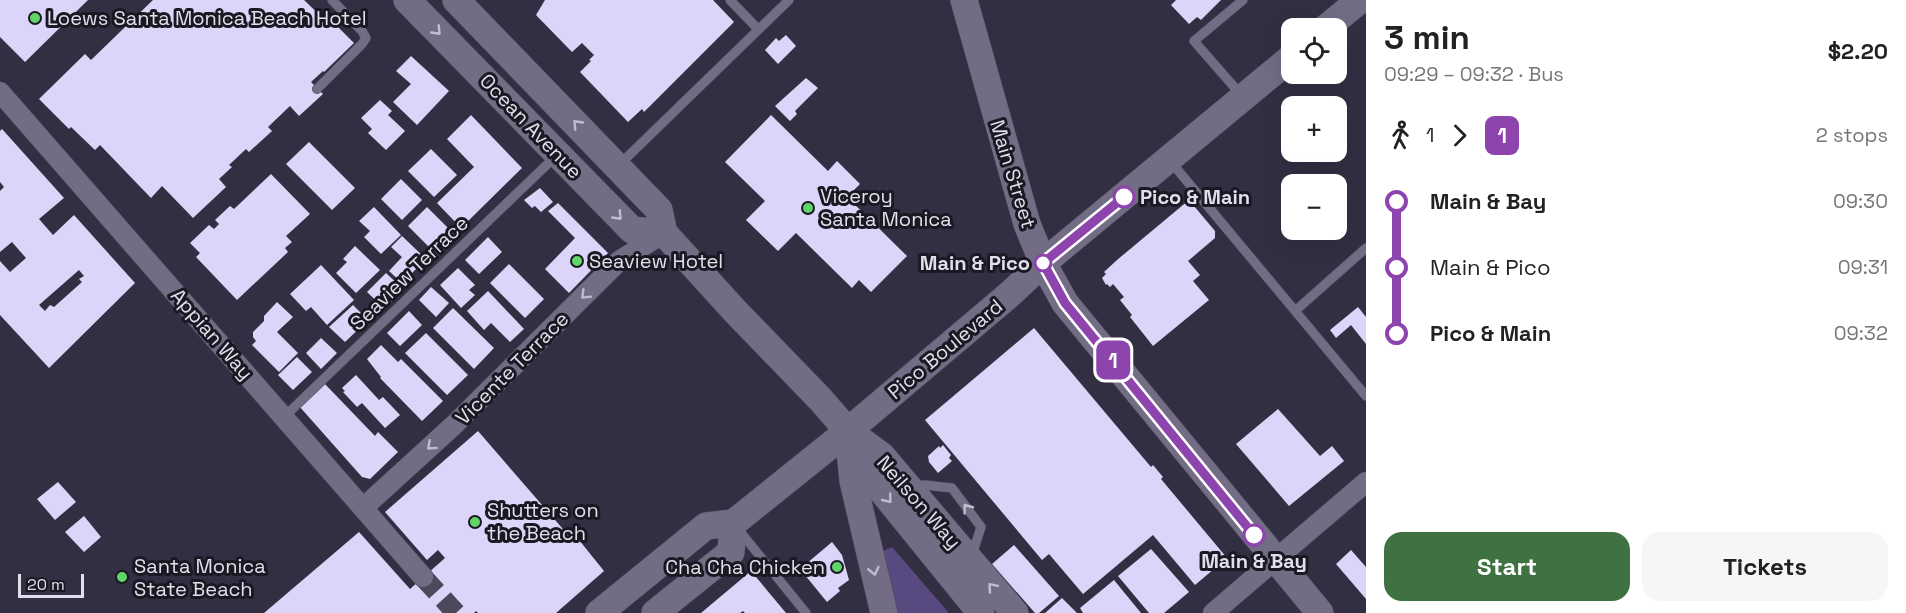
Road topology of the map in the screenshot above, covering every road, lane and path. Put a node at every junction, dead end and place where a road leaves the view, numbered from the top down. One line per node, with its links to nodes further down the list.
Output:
1 (407, 0): 15 (main road, Ocean Avenue, one-way to 15)
2 (456, 0): 17 (main road, Ocean Avenue, one-way to 2)
3 (730, 0): 10 (lane)
4 (789, 0): 10 (lane)
5 (964, 0): 21 (main road, Main Street)
6 (1243, 0): 14 (lane)
7 (1360, 0): 9 (main road)
8 (336, 1): 12 (lane)
9 (1338, 18)
10 (758, 29): 17 (lane)
11 (1281, 66): 14 (main road, Pico Boulevard)
12 (317, 89)
13 (0, 92): 24 (street, Appian Way)
14 (1243, 98): 16 (main road, Pico Boulevard)
15 (558, 154): 18 (main road, Ocean Avenue); 24 (lane, Seaview Terrace)
16 (1169, 160): 21 (main road, Pico Boulevard); 22 (lane)
17 (618, 166): 18 (main road); 19 (main road, Ocean Avenue)
18 (581, 178): 19 (main road, Ocean Avenue, one-way to 19)
19 (664, 233): 25 (main road, Ocean Avenue); 27 (street, Vicente Terrace, one-way to 27)
20 (1366, 248): 22 (lane)
21 (1043, 263): 25 (main road, Pico Boulevard); 29 (main road, Main Street)
22 (1295, 311): 23 (lane)
23 (1366, 396)
24 (284, 417): 27 (street, Appian Way)
25 (848, 431): 28 (main road, Pico Boulevard); 35 (main road, one-way to 35); 36 (main road, Neilson Way, one-way to 36); 37 (main road, Neilson Way, one-way to 25)
26 (1366, 482): 29 (street)
27 (363, 508): 31 (street, Appian Way)
28 (733, 523): 30 (main road, Pico Boulevard); 32 (main road); 34 (lane)
29 (1276, 560): 38 (street); 39 (main road, Main Street)
30 (645, 576): 32 (main road); 33 (main road, Pico Boulevard)
31 (423, 577)
32 (661, 608)
33 (599, 613)
34 (806, 613)
35 (884, 613)
36 (981, 613)
37 (1015, 613)
38 (1213, 613)
39 (1320, 613)

